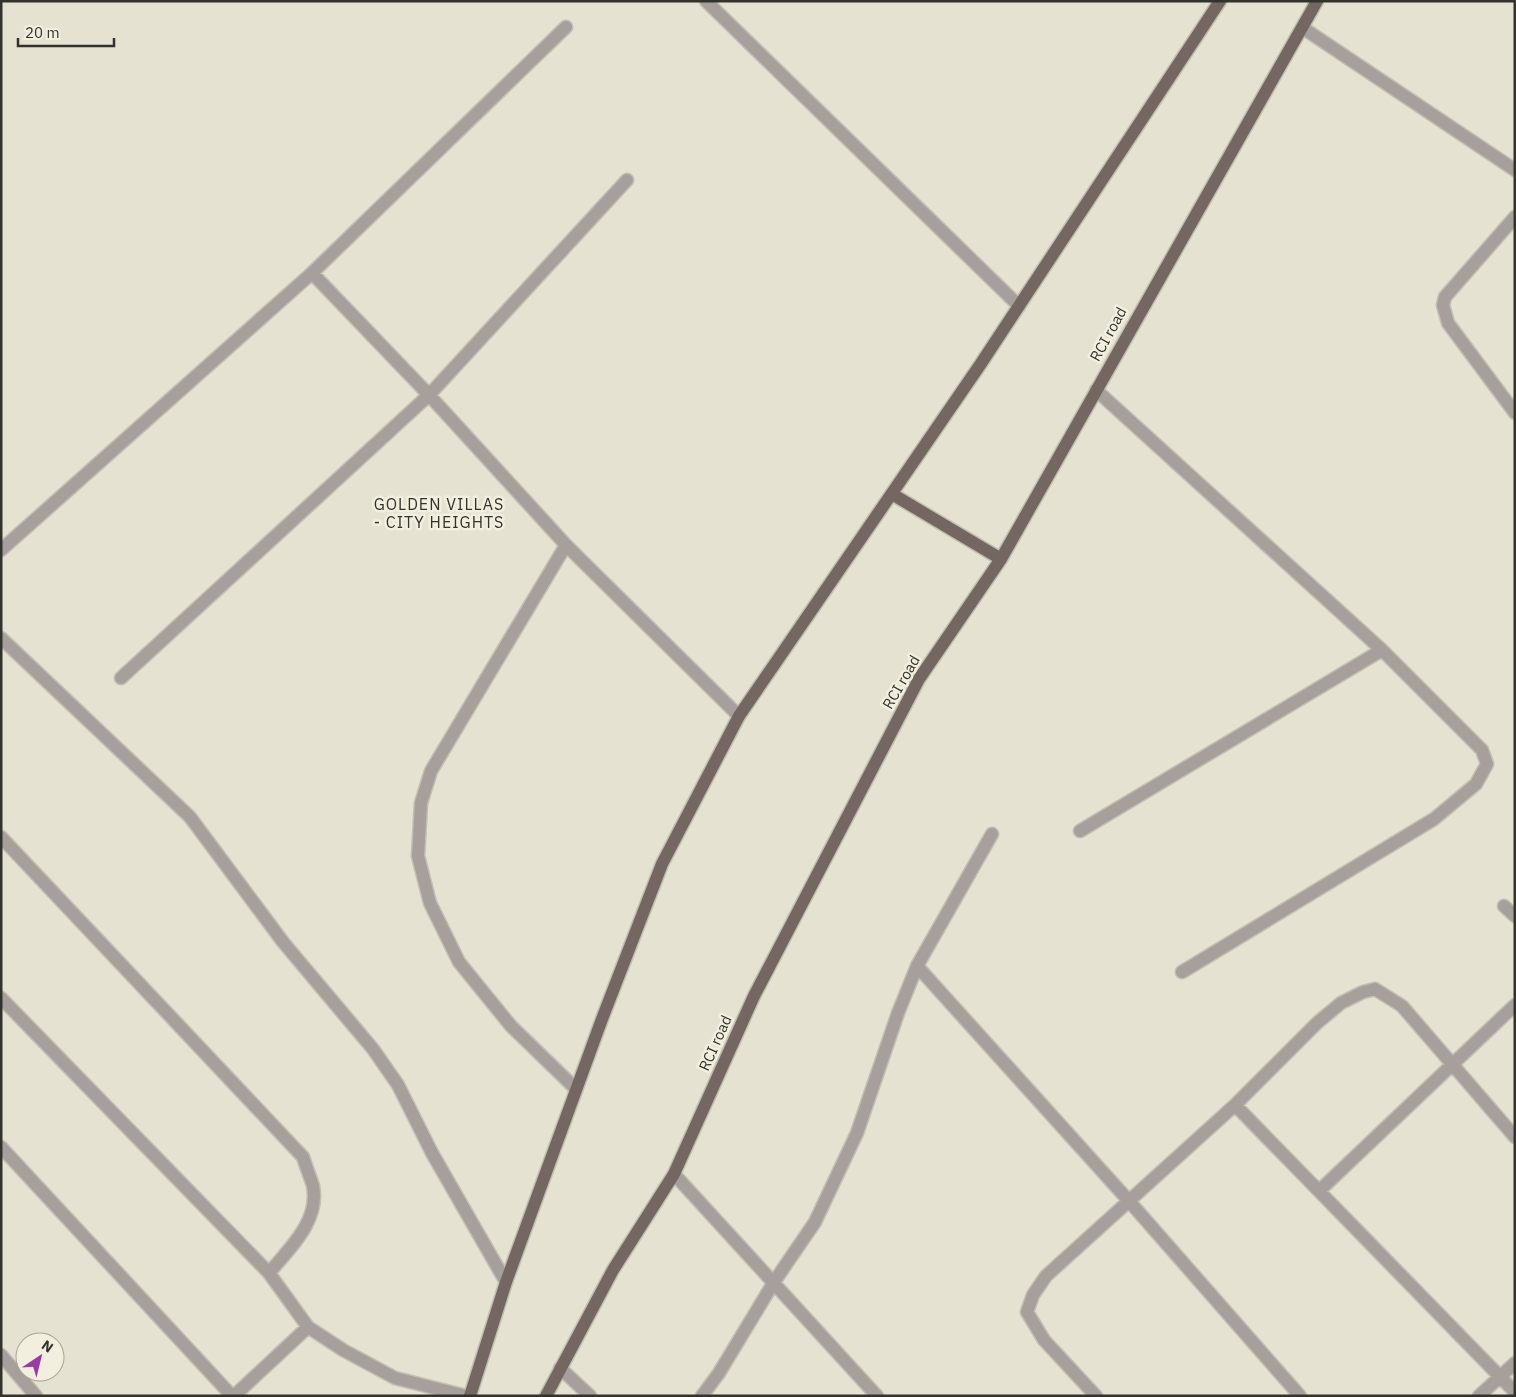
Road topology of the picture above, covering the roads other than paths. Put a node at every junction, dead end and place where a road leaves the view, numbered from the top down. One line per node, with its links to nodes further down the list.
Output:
1 (706, 1): 10 (street)
2 (1220, 1): 10 (main road)
3 (1317, 1): 5 (main road, RCI road)
4 (566, 26): 9 (street)
5 (1302, 28): 6 (street); 11 (main road, RCI road)
6 (1515, 170)
7 (627, 180): 12 (street)
8 (1515, 216): 13 (street)
9 (312, 273): 12 (street); 16 (street)
10 (1019, 306): 14 (main road)
11 (1096, 390): 17 (main road, RCI road); 19 (street)
12 (429, 394): 15 (street); 20 (street)
13 (1515, 413)
14 (892, 494): 17 (main road); 21 (main road)
15 (566, 545): 21 (street); 32 (street)
16 (1, 550)
17 (1001, 559): 36 (main road, RCI road)
18 (1, 638): 40 (street)
19 (1382, 650): 22 (street); 28 (street)
20 (121, 678)
21 (739, 716): 32 (main road)
22 (1080, 831)
23 (992, 834): 27 (street)
24 (1, 837): 39 (street)
25 (1504, 906): 26 (street)
26 (1515, 916)
27 (917, 966): 38 (street); 41 (street)
28 (1182, 972)
29 (1, 998): 39 (street)
30 (1515, 1005): 31 (street)
31 (1452, 1065): 33 (street); 34 (street); 37 (street)
32 (576, 1089): 40 (main road)
33 (1235, 1105): 37 (street); 38 (street)
34 (1515, 1137)
35 (1, 1147): 49 (street)
36 (674, 1174): 41 (street); 45 (main road, RCI road)
37 (1319, 1191): 46 (street)
38 (1129, 1201): 55 (street); 56 (street)
39 (269, 1273): 42 (street)
40 (506, 1282): 50 (main road)
41 (774, 1282): 53 (street); 54 (street)
42 (308, 1327): 49 (street); 50 (street)
43 (1, 1355): 48 (street)
44 (1515, 1363): 46 (street)
45 (560, 1368): 51 (main road, RCI road); 52 (street)
46 (1501, 1377): 47 (street); 57 (street)
47 (1515, 1392)
48 (36, 1396)
49 (233, 1396)
50 (468, 1396)
51 (546, 1396)
52 (590, 1396)
53 (702, 1396)
54 (877, 1396)
55 (1096, 1396)
56 (1300, 1396)
57 (1480, 1396)

